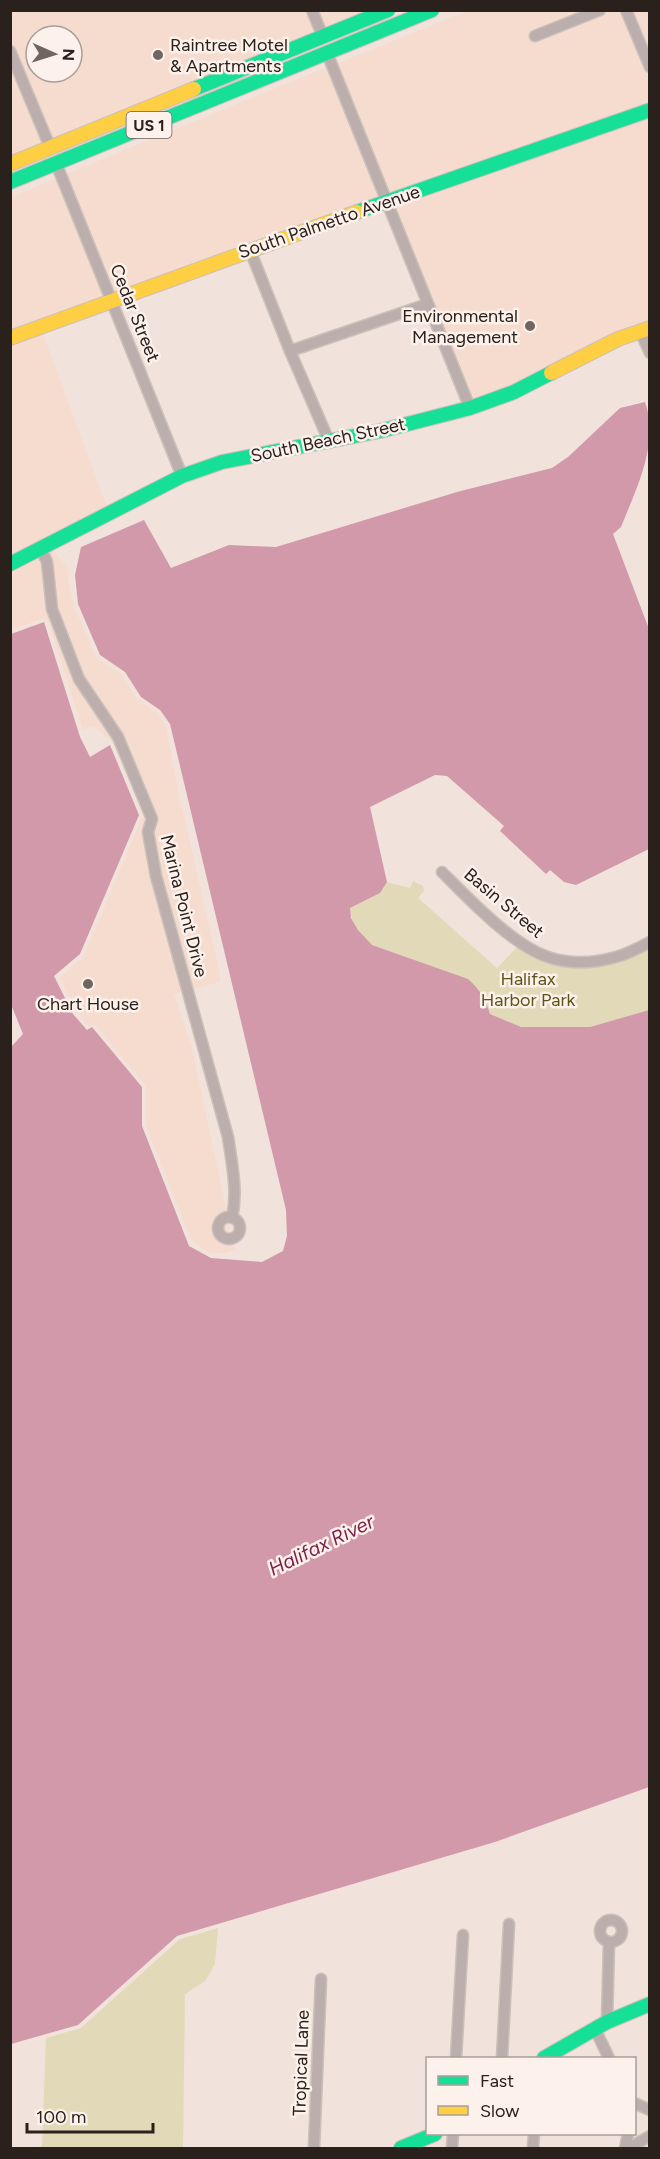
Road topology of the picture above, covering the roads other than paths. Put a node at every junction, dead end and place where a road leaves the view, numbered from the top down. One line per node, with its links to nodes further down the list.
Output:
1 (312, 10): 8 (street)
2 (388, 10): 6 (street, US 1)
3 (432, 10): 10 (street, US 1)
4 (600, 10): 7 (street)
5 (626, 10): 12 (street)
6 (353, 25): 8 (street, US 1); 10 (street)
7 (535, 36)
8 (323, 37): 11 (street); 14 (street, US 1)
9 (10, 51): 15 (street)
10 (327, 53): 11 (street, US 1); 20 (street)
11 (299, 64): 16 (street, US 1)
12 (650, 67)
13 (650, 110): 20 (street, South Palmetto Avenue)
14 (83, 134): 15 (street, US 1); 16 (street)
15 (50, 147): 17 (street, US 1); 18 (street)
16 (56, 163): 18 (street, US 1); 22 (street, Cedar Street)
17 (10, 164)
18 (33, 172): 19 (street, US 1)
19 (10, 182)
20 (386, 202): 21 (street, South Palmetto Avenue); 23 (street)
21 (250, 249): 22 (street, South Palmetto Avenue); 26 (street)
22 (112, 300): 25 (street, South Palmetto Avenue); 30 (street, Cedar Street)
23 (428, 304): 26 (street); 28 (street)
24 (645, 329): 27 (street); 28 (street, South Beach Street)
25 (10, 338)
26 (290, 351): 29 (street)
27 (650, 352)
28 (470, 408): 29 (street, South Beach Street)
29 (328, 441): 30 (street, South Beach Street)
30 (182, 476): 31 (street, South Beach Street)
31 (41, 549): 32 (street, South Beach Street); 35 (street, Marina Point Drive)
32 (10, 564)
33 (442, 872): 34 (street, Basin Street)
34 (650, 942)
35 (232, 1218)
36 (509, 1924): 43 (street)
37 (463, 1935): 42 (street)
38 (609, 1942): 41 (street)
39 (321, 1979): 50 (street, Tropical Lane)
40 (650, 2004): 41 (street)
41 (601, 2026): 44 (street); 45 (street)
42 (456, 2057)
43 (502, 2057)
44 (546, 2057)
45 (609, 2057)
46 (636, 2104): 47 (street)
47 (650, 2110)
48 (430, 2135): 51 (street)
49 (650, 2136): 52 (street)
50 (314, 2148)
51 (401, 2148)
52 (627, 2148)

